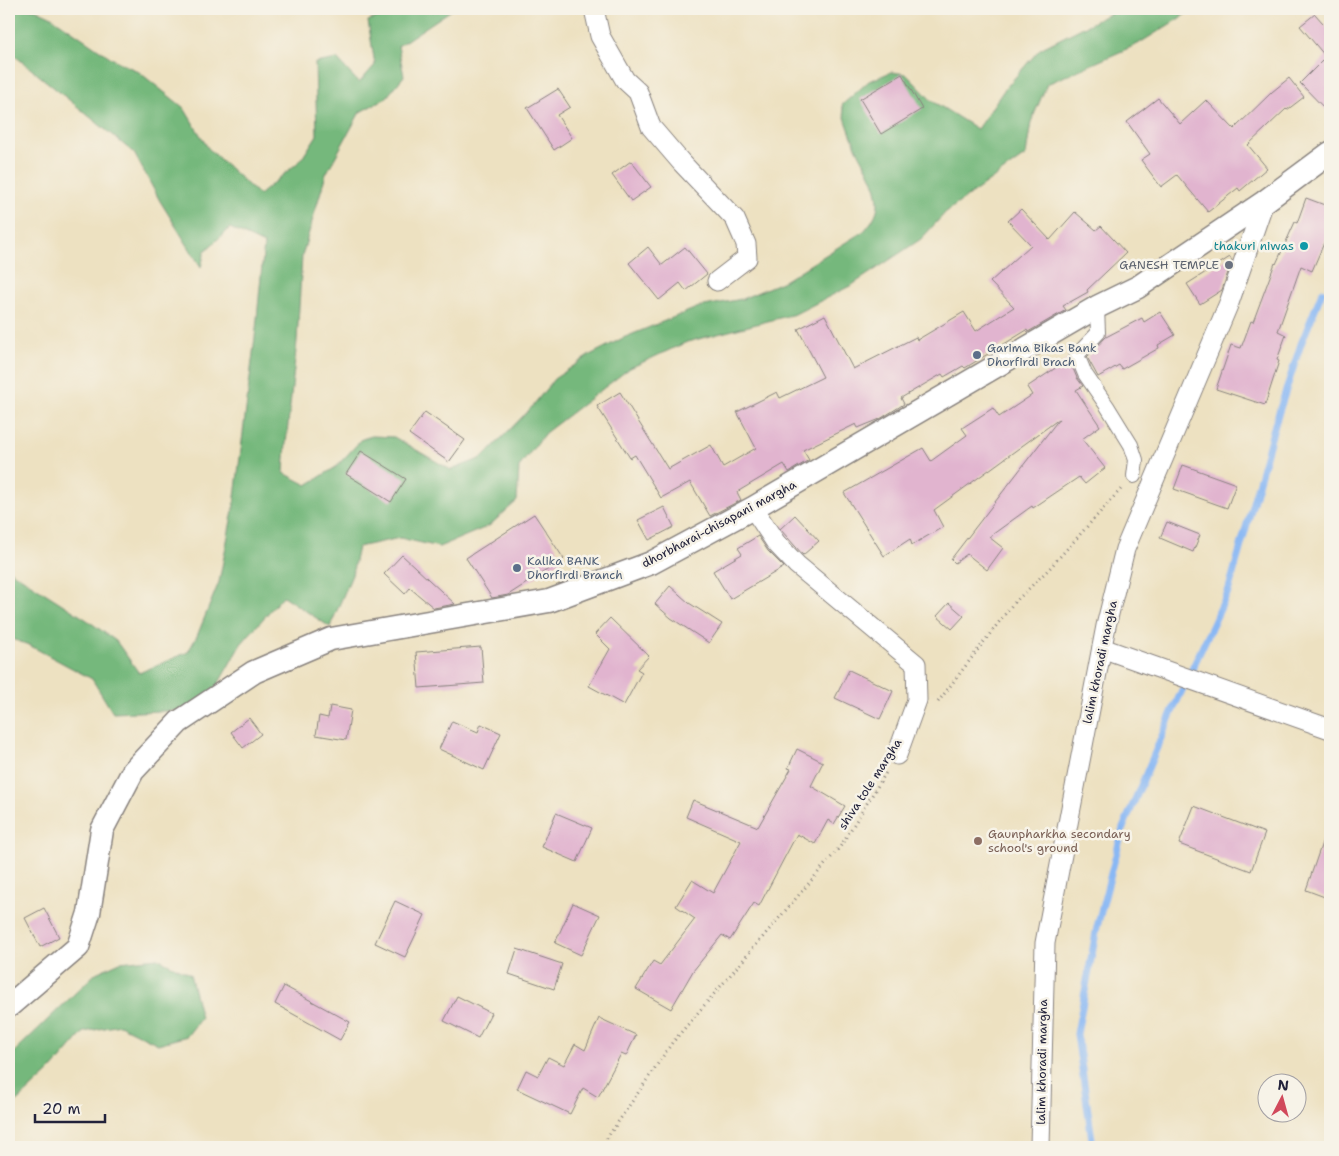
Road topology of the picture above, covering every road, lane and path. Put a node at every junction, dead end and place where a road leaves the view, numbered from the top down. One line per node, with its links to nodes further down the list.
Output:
1 (594, 9): 4 (street)
2 (1330, 153): 3 (street, dhorbharai-chisapani margha)
3 (1264, 202): 5 (street, dhorbharai-chisapani margha); 8 (street, lalim khoradi margha)
4 (717, 281)
5 (1097, 307): 6 (street); 7 (street, dhorbharai-chisapani margha)
6 (1134, 476): 9 (path)
7 (753, 508): 11 (street); 12 (street, dhorbharai-chisapani margha)
8 (1102, 648): 10 (street); 14 (street, lalim khoradi margha)
9 (932, 709)
10 (1330, 728)
11 (897, 755): 13 (path, shiva tole margha)
12 (9, 1006)
13 (601, 1147)
14 (1040, 1147)

